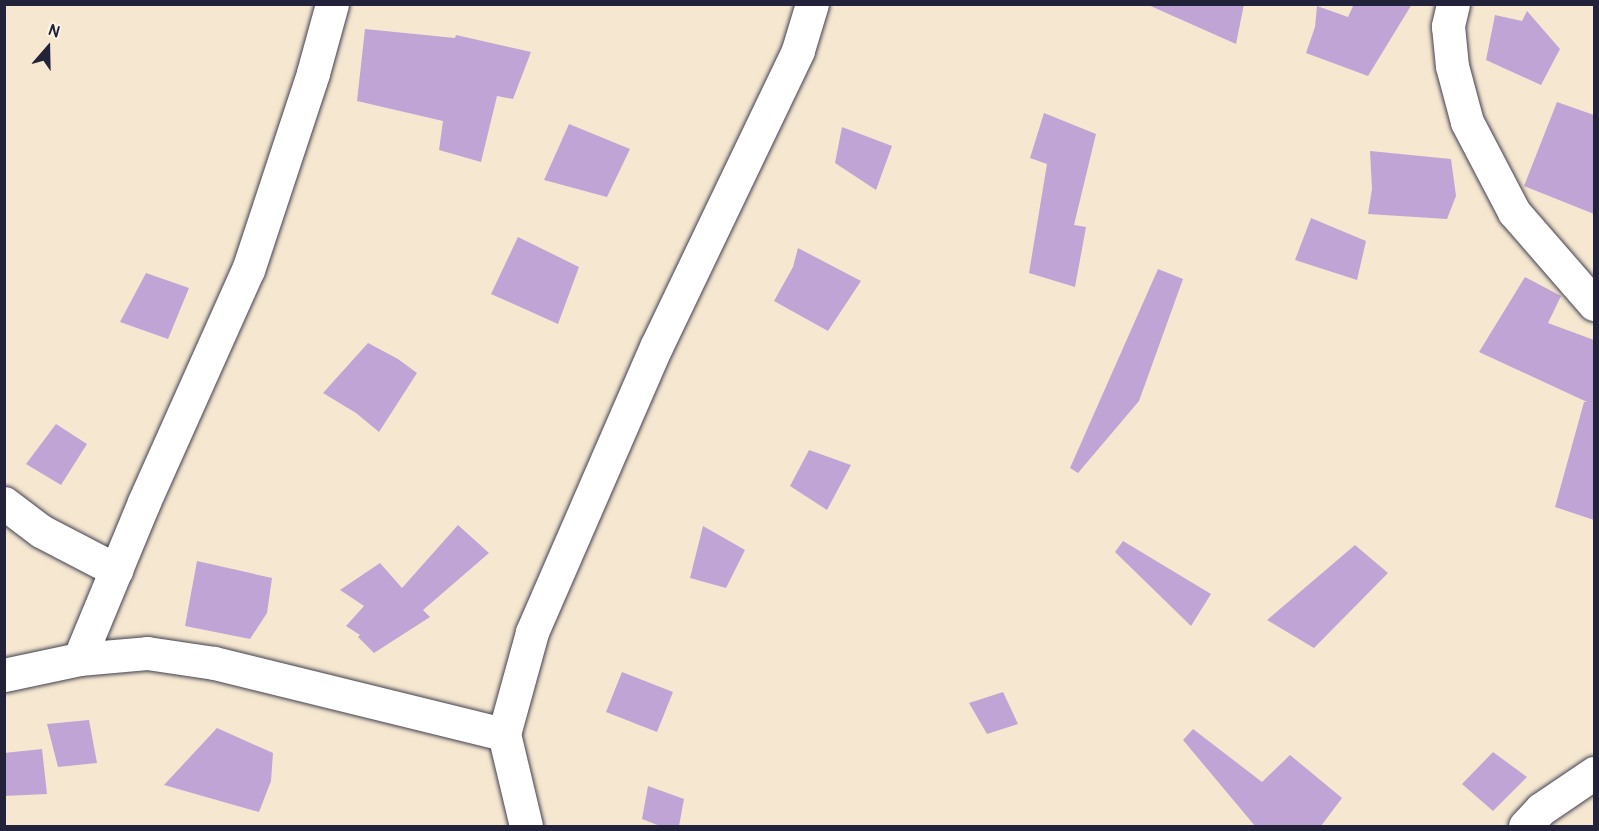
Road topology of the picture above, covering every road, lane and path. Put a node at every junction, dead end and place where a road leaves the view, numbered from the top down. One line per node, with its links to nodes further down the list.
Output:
1 (332, 4): 6 (street)
2 (812, 4): 9 (street)
3 (1453, 4): 4 (street)
4 (1594, 304)
5 (4, 503): 6 (street)
6 (116, 570): 7 (street)
7 (79, 659): 8 (street); 9 (street)
8 (4, 675)
9 (504, 734): 11 (street)
10 (1587, 787): 12 (street)
11 (526, 826)
12 (1525, 826)

